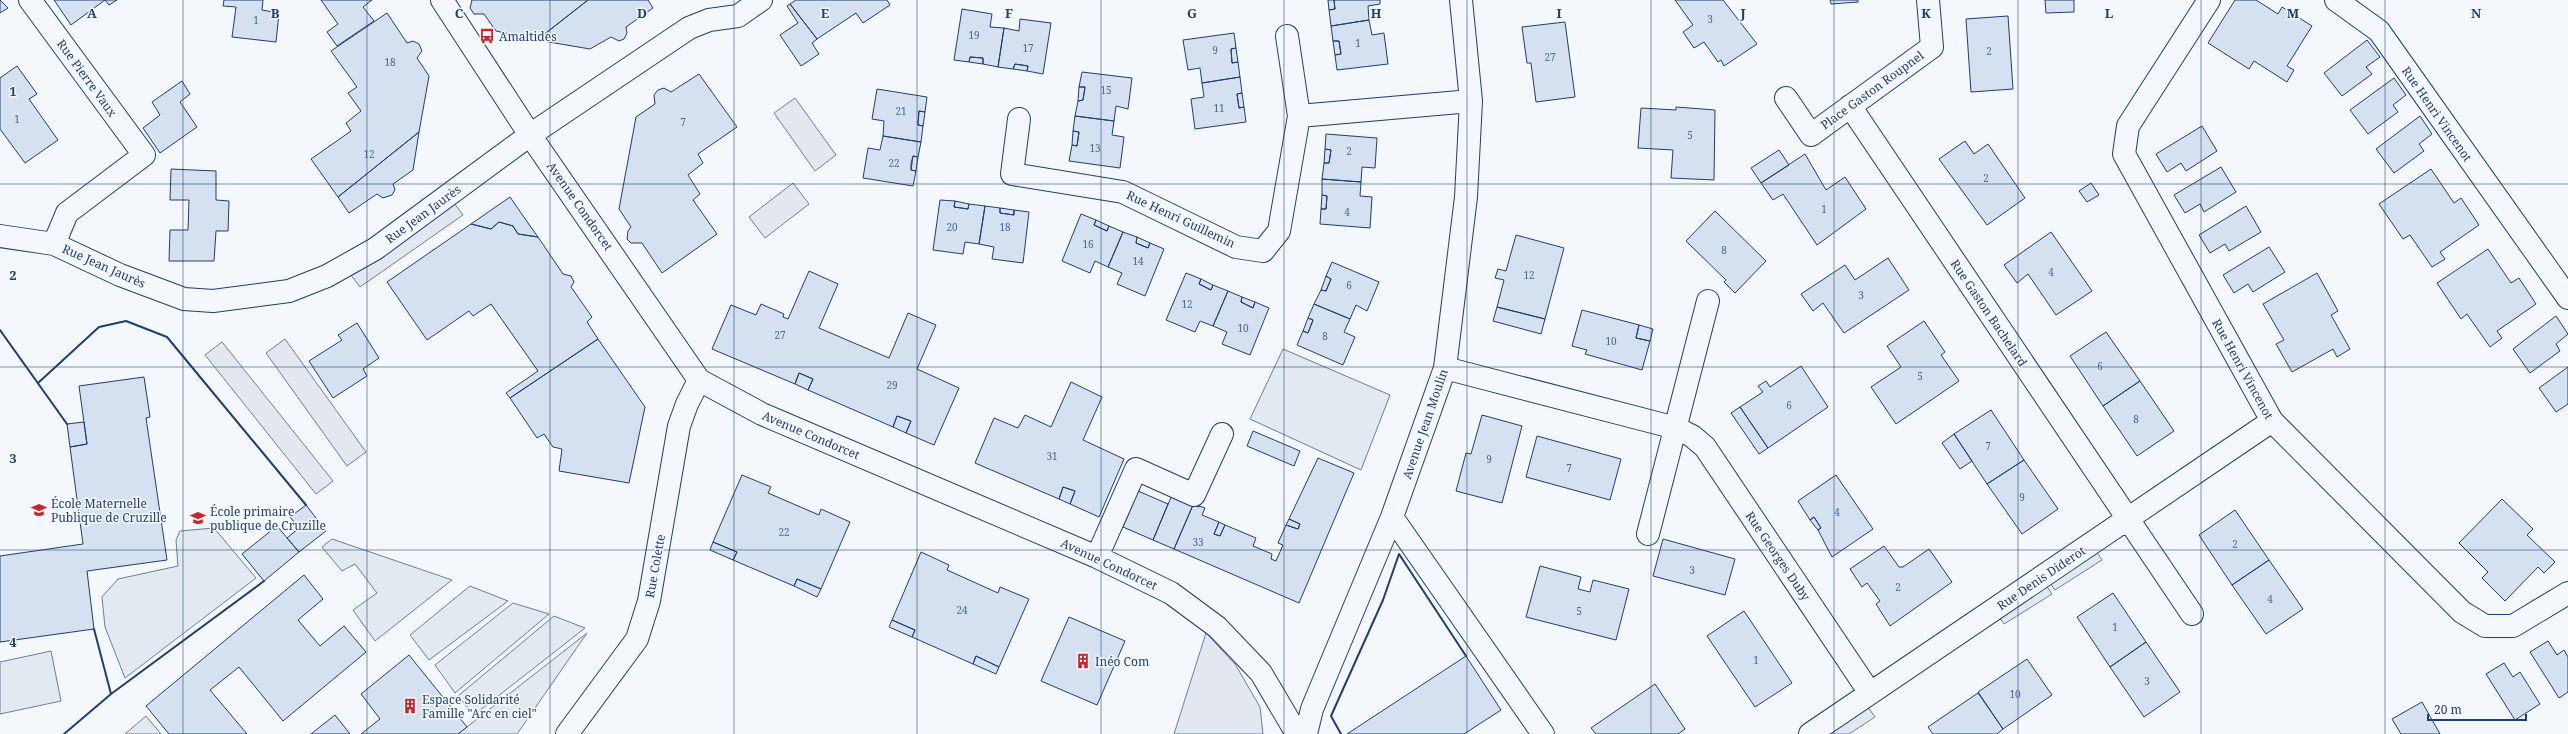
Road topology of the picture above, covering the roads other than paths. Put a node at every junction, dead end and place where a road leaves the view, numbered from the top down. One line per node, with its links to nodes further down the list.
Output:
1 (30, 0): 16 (street, Rue Pierre Vaux)
2 (442, 0): 14 (street, Avenue Condorcet)
3 (761, 0): 14 (street, Rue Jean Jaurès)
4 (1461, 0): 10 (street, Avenue Jean Moulin)
5 (1928, 0): 11 (street, Place Gaston Roupnel)
6 (2209, 0): 21 (street, Rue Henri Vincenot)
7 (2336, 0): 17 (street, Rue Henri Vincenot)
8 (1287, 36): 12 (street, Rue Henri Guillemin)
9 (1786, 98): 11 (street, Place Gaston Roupnel)
10 (1471, 101): 12 (street); 19 (street, Avenue Jean Moulin)
11 (1850, 106): 25 (street, Rue Gaston Bachelard)
12 (1299, 116): 13 (street, Rue Henri Guillemin)
13 (1018, 118)
14 (530, 135): 16 (street, Rue Jean Jaurès); 20 (street, Avenue Condorcet)
15 (0, 236): 16 (street, Rue Jean Jaurès)
16 (54, 244)
17 (2568, 298)
18 (1708, 302): 22 (street)
19 (1445, 368): 22 (street, Rue Georges Duby); 24 (street, Avenue Jean Moulin)
20 (699, 380): 27 (street, Avenue Condorcet); 31 (street, Rue Colette)
21 (2272, 421): 25 (street, Rue Denis Diderot); 28 (street, Rue Henri Vincenot)
22 (1676, 428): 26 (street); 30 (street, Rue Georges Duby)
23 (1222, 434): 27 (street)
24 (1392, 517): 33 (street, Avenue Jean Moulin); 34 (street)
25 (2128, 519): 29 (street, Rue Gaston Bachelard); 30 (street, Rue Denis Diderot)
26 (1648, 534)
27 (1097, 557): 32 (street, Avenue Condorcet)
28 (2568, 593)
29 (2192, 614)
30 (1870, 693): 35 (street, Rue Denis Diderot)
31 (567, 734)
32 (1297, 734)
33 (1306, 734)
34 (1543, 734)
35 (1810, 734)

